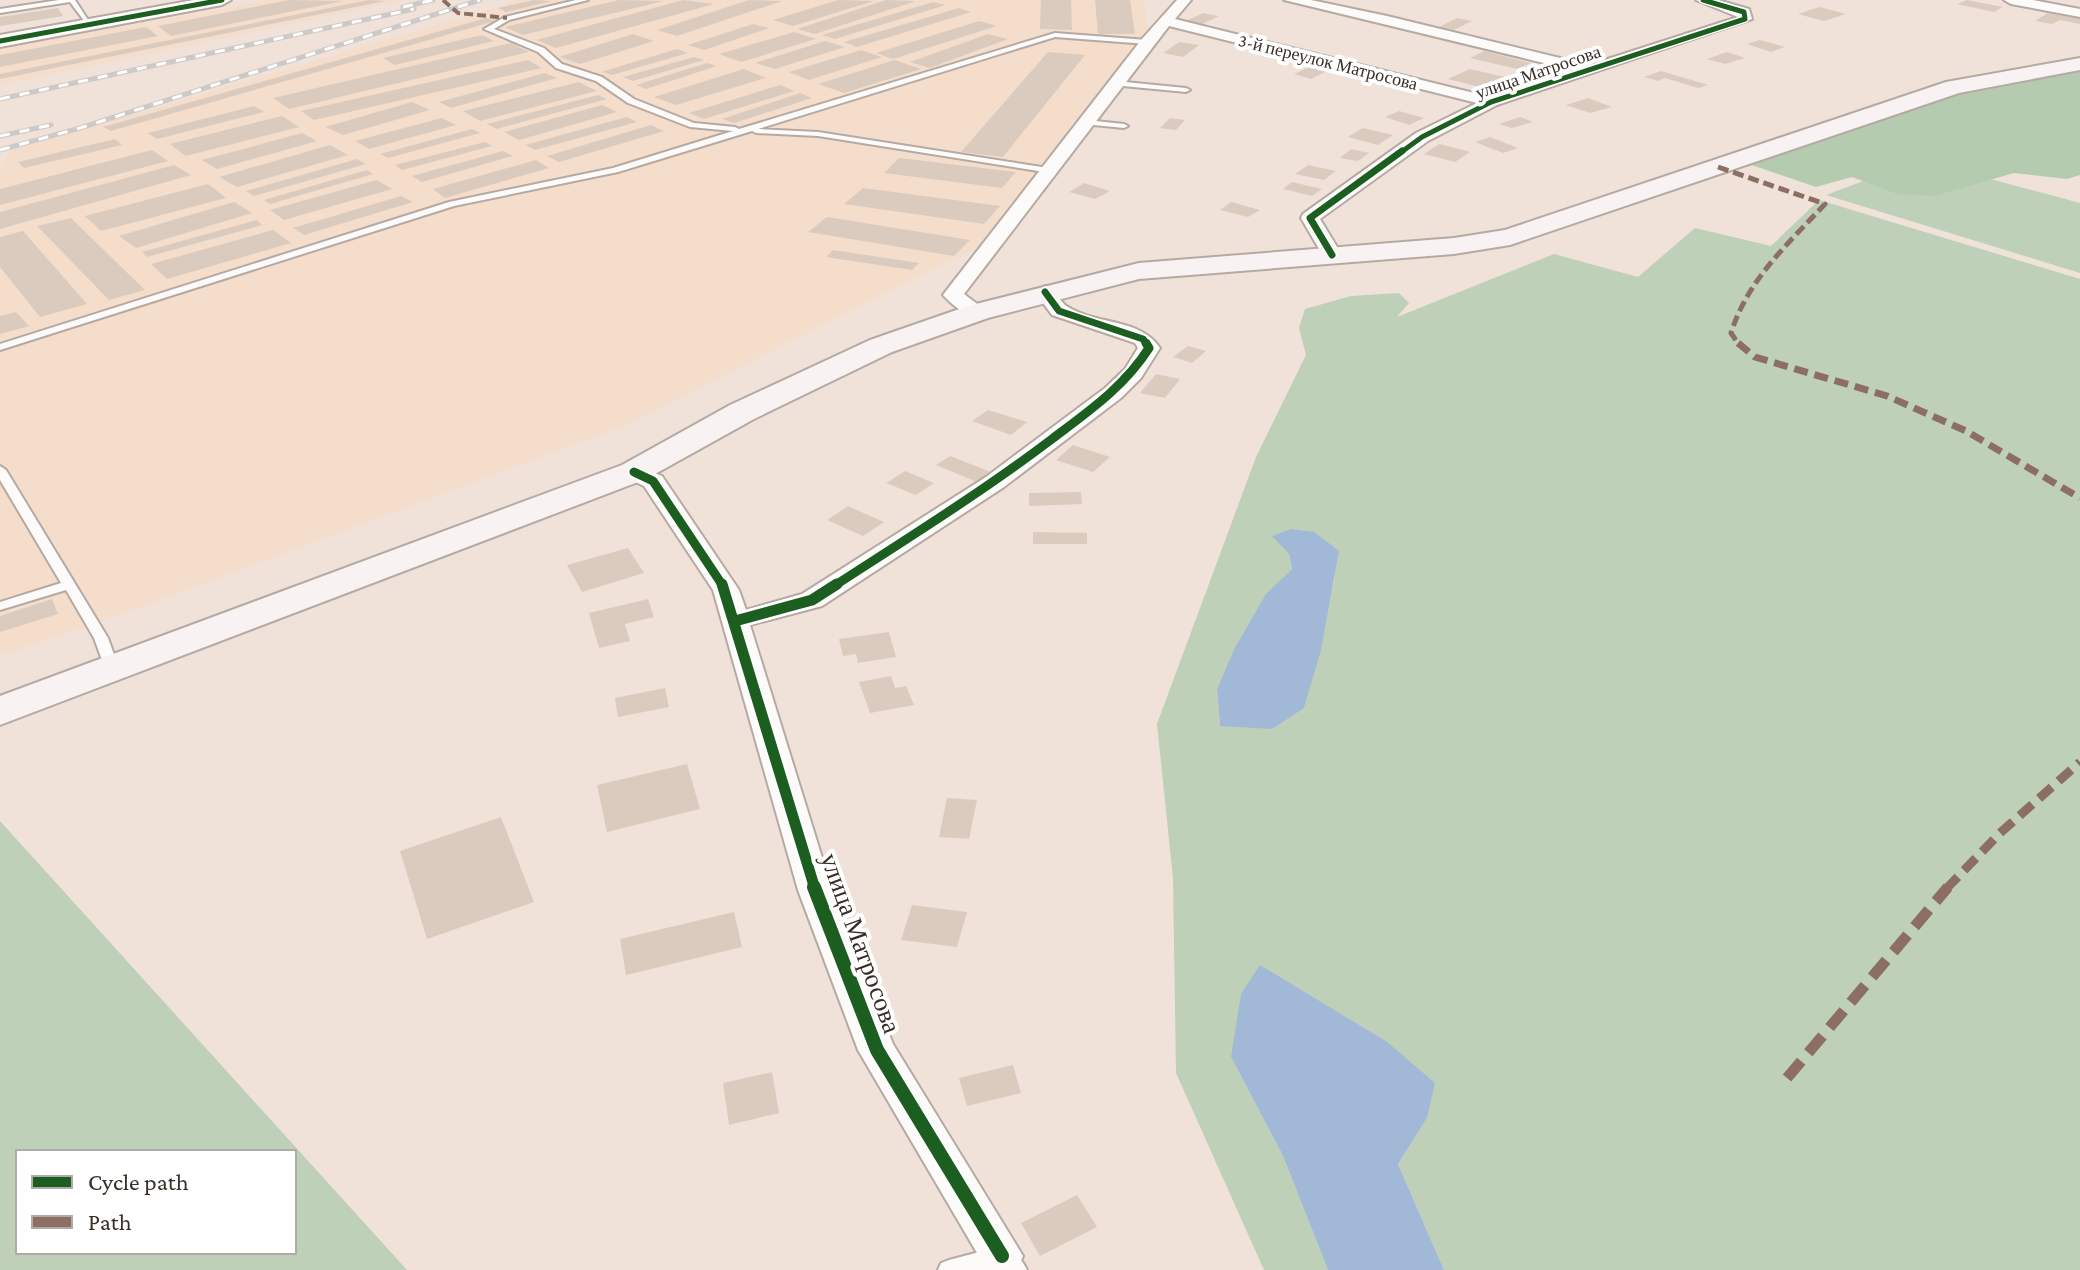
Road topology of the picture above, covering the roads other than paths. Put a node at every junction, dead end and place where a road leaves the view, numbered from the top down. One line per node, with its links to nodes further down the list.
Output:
1 (70, 0): 8 (lane); 11 (lane)
2 (222, 0): 11 (street)
3 (585, 0): 21 (lane)
4 (1184, 0): 10 (street)
5 (1291, 0): 15 (street)
6 (1703, 0): 15 (street, улица Матросова)
7 (2011, 0): 9 (street)
8 (0, 11)
9 (2080, 13)
10 (1165, 21): 13 (street); 18 (street, 3-й переулок Матросова)
11 (90, 25): 12 (street)
12 (0, 41)
13 (1147, 42): 16 (street); 21 (lane)
14 (2080, 64): 23 (main road)
15 (1590, 70): 18 (street, улица Матросова)
16 (1115, 83): 17 (lane); 19 (street)
17 (1186, 90)
18 (1491, 102): 23 (street, улица Матросова)
19 (1086, 122): 20 (lane); 22 (street)
20 (1124, 126)
21 (744, 130): 22 (lane); 26 (lane)
22 (1048, 171): 25 (street)
23 (1332, 255): 24 (main road)
24 (1045, 292): 25 (main road); 31 (street)
25 (978, 312): 28 (main road)
26 (0, 347)
27 (0, 470): 29 (lane)
28 (634, 472): 31 (street, улица Матросова); 32 (main road)
29 (69, 585): 30 (lane); 32 (lane)
30 (0, 606)
31 (735, 621): 34 (street, улица Матросова)
32 (113, 671): 33 (main road)
33 (0, 711)
34 (1009, 1263): 35 (lane)
35 (949, 1270)

